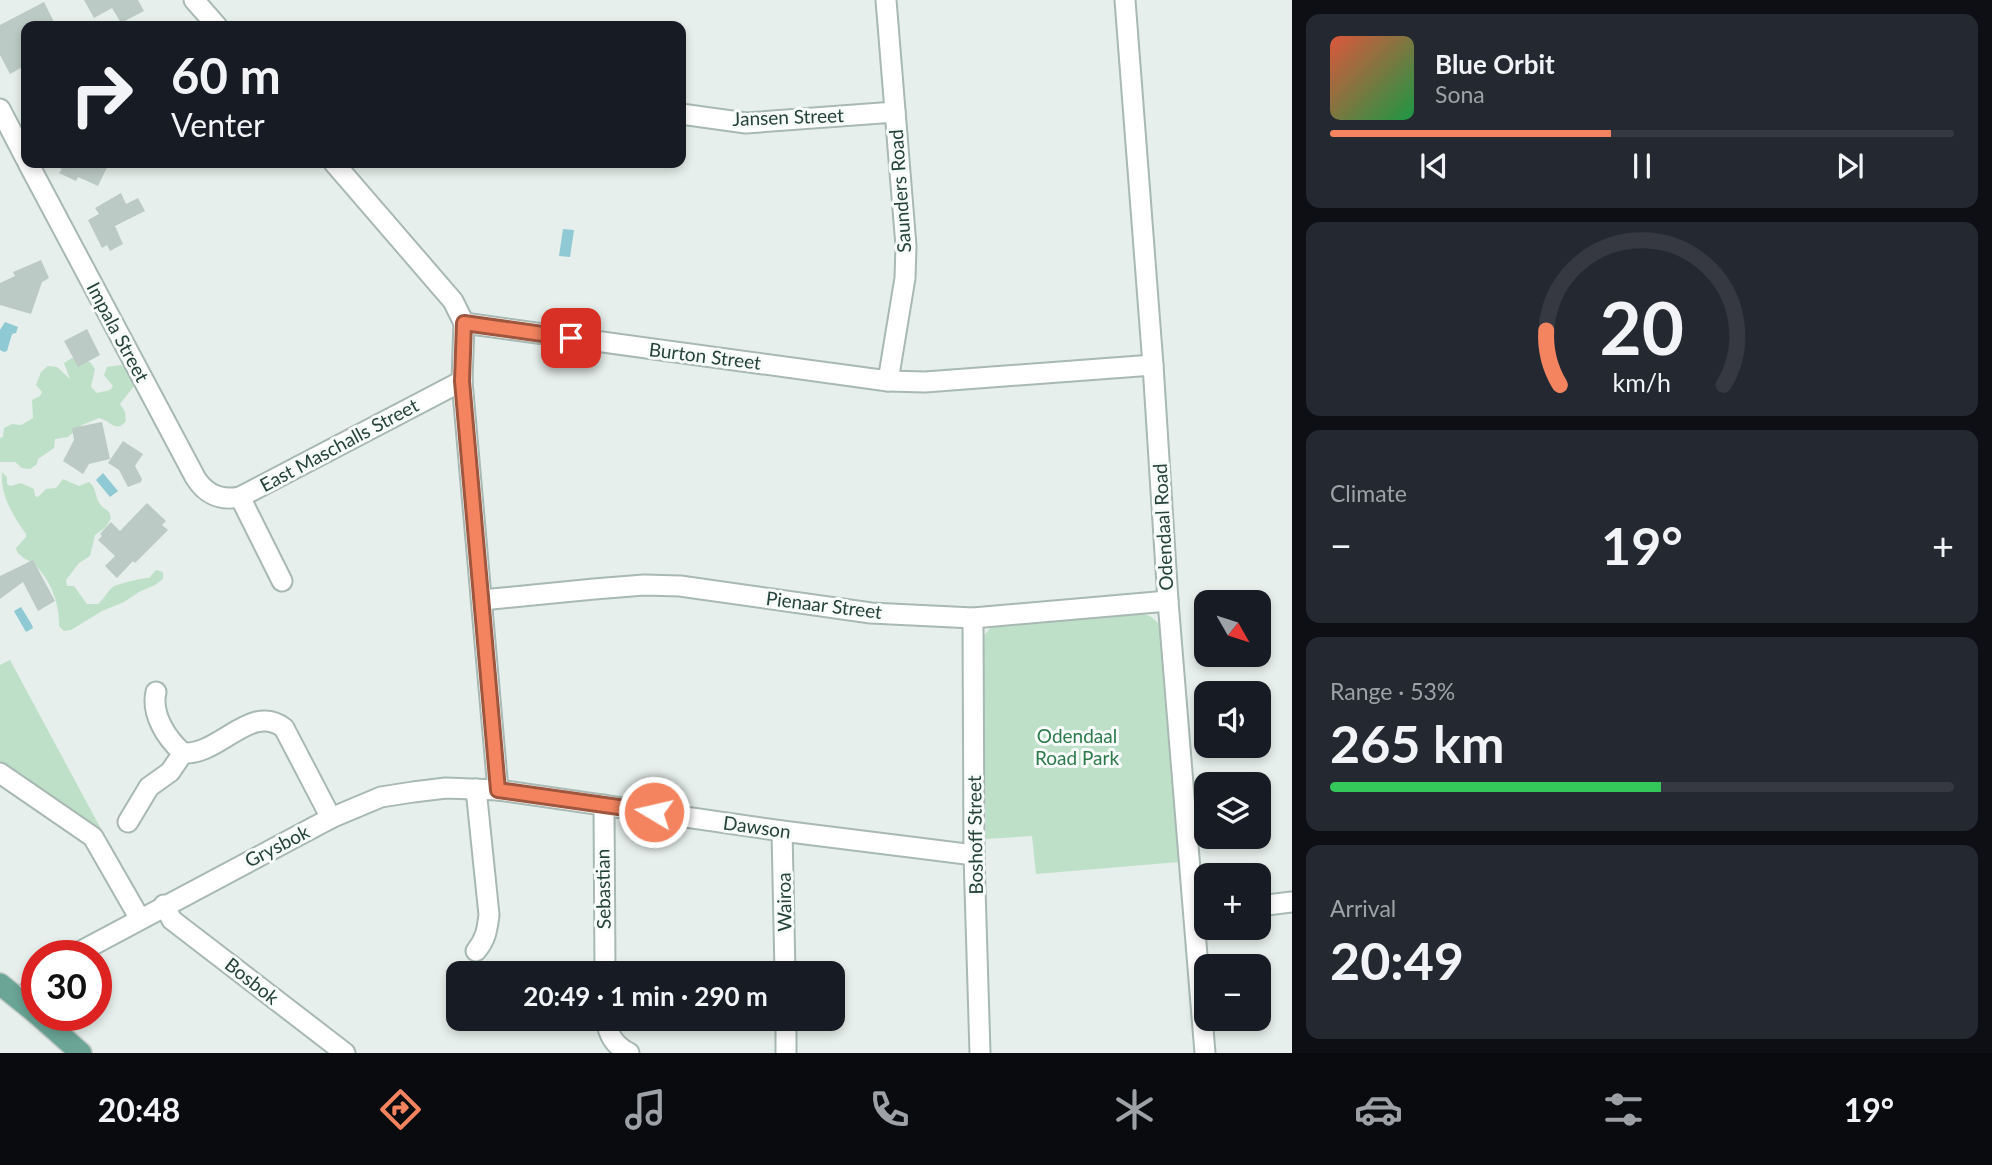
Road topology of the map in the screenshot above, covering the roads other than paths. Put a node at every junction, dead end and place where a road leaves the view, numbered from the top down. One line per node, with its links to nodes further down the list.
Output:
1 (194, 0): 4 (street)
2 (886, 0): 6 (street, Saunders Road)
3 (1125, 0): 12 (street, Odendaal Road)
4 (213, 21)
5 (0, 109): 8 (street, Impala Street)
6 (895, 112): 7 (street, Jansen Street); 14 (street, Saunders Road)
7 (686, 115)
8 (21, 149)
9 (31, 168): 15 (street, Impala Street)
10 (338, 168): 11 (street)
11 (464, 323): 13 (street); 14 (street, Burton Street)
12 (1153, 365): 14 (street, Burton Street); 19 (street, Odendaal Road)
13 (462, 381): 16 (street, East Maschalls Street); 18 (street)
14 (888, 381)
15 (214, 496): 16 (street, East Maschalls Street)
16 (240, 497): 17 (street)
17 (282, 581)
18 (482, 600): 20 (street, Pienaar Street); 25 (street)
19 (1168, 601): 20 (street, Pienaar Street); 31 (street, Odendaal Road)
20 (972, 618): 30 (street, Boshoff Street)
21 (156, 692): 22 (street)
22 (183, 753): 27 (street); 28 (street)
23 (0, 773): 35 (street)
24 (476, 789): 25 (street, Grysbok); 27 (street, Grysbok); 38 (street)
25 (498, 790): 26 (street, Dawson)
26 (604, 805): 29 (street, Dawson); 39 (street, Sebastian)
27 (331, 818): 34 (street, Grysbok)
28 (128, 822)
29 (782, 831): 30 (street, Dawson); 40 (street, Wairoa)
30 (974, 855): 50 (street, Boshoff Street)
31 (1195, 863)
32 (1292, 902): 33 (street)
33 (1271, 904)
34 (164, 905): 35 (street, Grysbok); 47 (street, Bosbok)
35 (140, 919): 36 (street, Grysbok)
36 (101, 940)
37 (1201, 940): 51 (street, Odendaal Road)
38 (476, 950)
39 (605, 961)
40 (785, 961)
41 (0, 984): 42 (main road)
42 (21, 1001)
43 (56, 1031): 46 (main road)
44 (609, 1031): 48 (street)
45 (786, 1031): 49 (street)
46 (81, 1053)
47 (345, 1053)
48 (629, 1053)
49 (786, 1053)
50 (981, 1053)
51 (1205, 1053)

